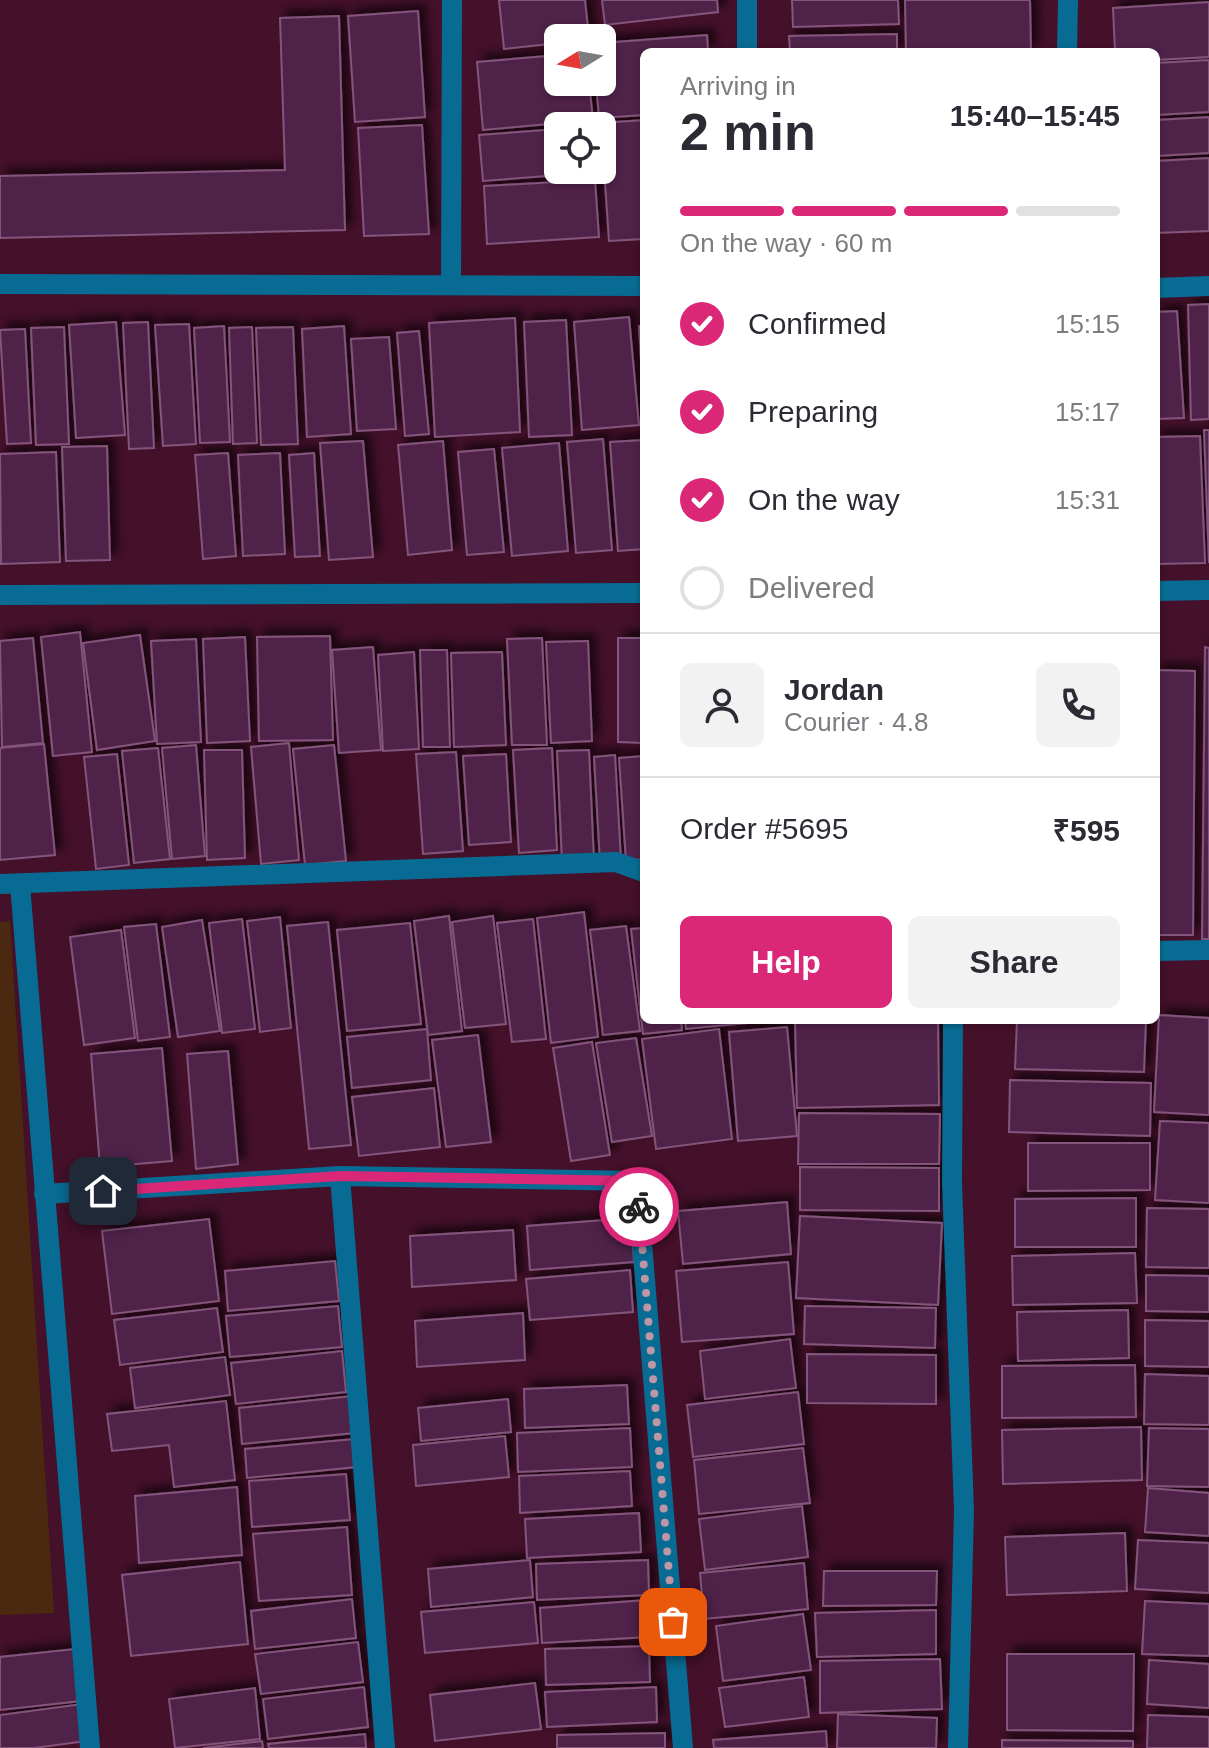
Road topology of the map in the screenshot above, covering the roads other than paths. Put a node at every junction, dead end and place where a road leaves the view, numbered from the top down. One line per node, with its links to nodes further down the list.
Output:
1 (452, 0): 7 (street)
2 (747, 0): 4 (street)
3 (1068, 0): 5 (street)
4 (747, 48)
5 (1067, 48)
6 (0, 284): 7 (street)
7 (451, 284): 8 (street)
8 (640, 286)
9 (1209, 286): 10 (street)
10 (1160, 288)
11 (1209, 590): 12 (street)
12 (1160, 591)
13 (640, 593): 14 (street)
14 (0, 595)
15 (640, 871): 16 (street)
16 (10, 884): 21 (street)
17 (1209, 950): 18 (street)
18 (1160, 951)
19 (953, 1024): 25 (street)
20 (340, 1176): 21 (street); 23 (street); 24 (street)
21 (44, 1194): 22 (street)
22 (90, 1748)
23 (385, 1748)
24 (683, 1748)
25 (958, 1748)

